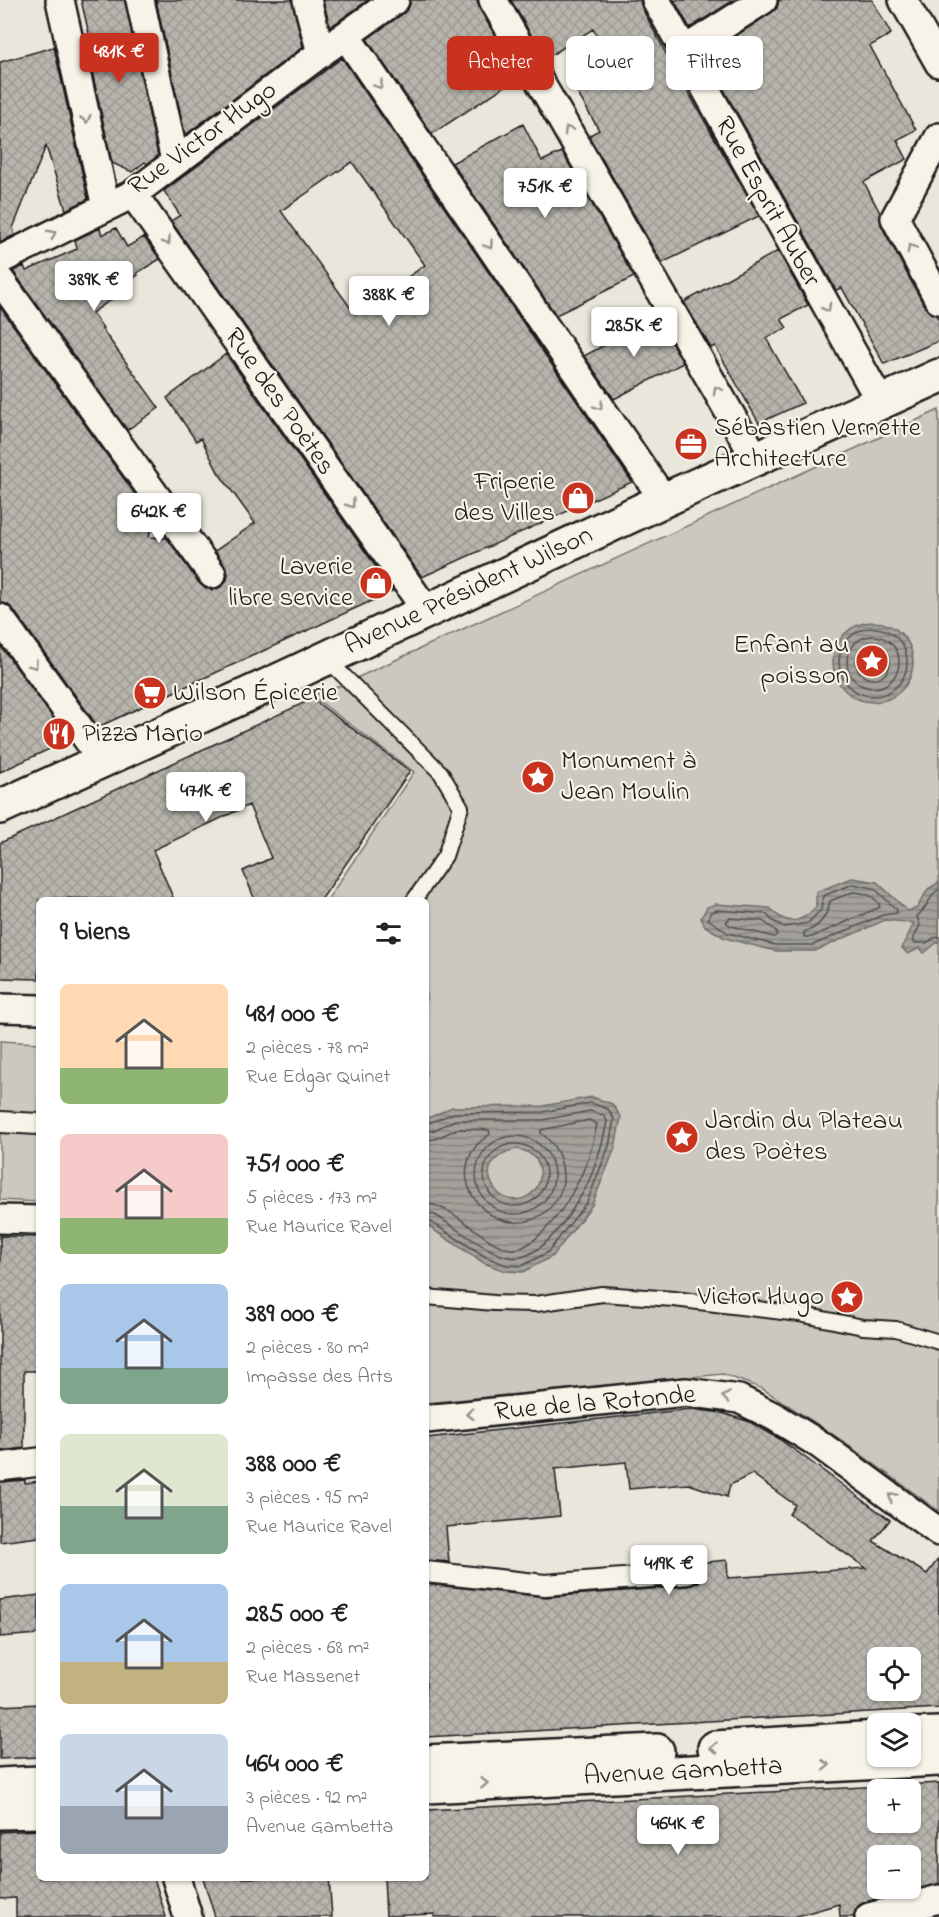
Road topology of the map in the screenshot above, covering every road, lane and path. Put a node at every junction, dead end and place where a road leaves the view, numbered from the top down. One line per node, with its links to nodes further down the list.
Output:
1 (60, 0): 18 (street, one-way to 18)
2 (140, 0): 16 (street)
3 (307, 0): 12 (street)
4 (395, 0): 9 (street, Rue Victor Hugo)
5 (494, 0): 24 (street, one-way to 5)
6 (656, 0): 10 (street, Rue Esprit Auber)
7 (763, 0): 11 (street)
8 (903, 0): 13 (street)
9 (346, 36): 12 (street, Rue Victor Hugo); 25 (street, one-way to 25)
10 (675, 36)
11 (707, 36)
12 (321, 53): 16 (street, Rue Victor Hugo)
13 (939, 63)
14 (705, 90): 23 (street, Rue Esprit Auber, one-way to 23)
15 (939, 137): 21 (street, one-way to 15)
16 (175, 161): 17 (street, Rue Victor Hugo)
17 (133, 194): 18 (street, Rue Victor Hugo); 27 (street, Rue des Poètes, one-way to 27)
18 (106, 207): 19 (street, Rue Victor Hugo, one-way to 18)
19 (0, 260)
20 (0, 280): 26 (street)
21 (939, 300)
22 (939, 376): 23 (street, Avenue Président Wilson)
23 (881, 403): 24 (street, Avenue Président Wilson)
24 (756, 459): 25 (street, Avenue Président Wilson)
25 (664, 500): 27 (street, Avenue Président Wilson)
26 (212, 574)
27 (426, 610): 29 (street, Avenue Président Wilson)
28 (0, 618): 30 (street, one-way to 30)
29 (326, 658): 30 (street, Avenue Président Wilson); 32 (lane)
30 (103, 761): 31 (street, Avenue Président Wilson)
31 (0, 807)
32 (416, 897)
33 (0, 1008): 34 (street)
34 (36, 1009)
35 (0, 1122): 36 (street)
36 (36, 1124)
37 (0, 1219): 38 (street)
38 (36, 1220)
39 (429, 1297): 40 (lane)
40 (939, 1342)
41 (429, 1419): 44 (street, Rue de la Rotonde, one-way to 41)
42 (36, 1462): 43 (street)
43 (0, 1467)
44 (939, 1532)
45 (429, 1572): 46 (street)
46 (688, 1574)
47 (939, 1734): 48 (street)
48 (921, 1735)
49 (867, 1739): 50 (street, Avenue Gambetta)
50 (748, 1757): 51 (street, Avenue Gambetta, one-way to 51); 52 (street, Avenue Gambetta, one-way to 52); 55 (street, Avenue Gambetta, one-way to 50)
51 (939, 1759)
52 (429, 1762)
53 (36, 1783): 54 (street)
54 (0, 1785)
55 (429, 1786)
56 (36, 1811): 57 (street)
57 (0, 1812)
58 (177, 1881): 61 (street)
59 (939, 1899): 60 (street)
60 (898, 1913): 62 (street)
61 (188, 1917)
62 (869, 1917)

